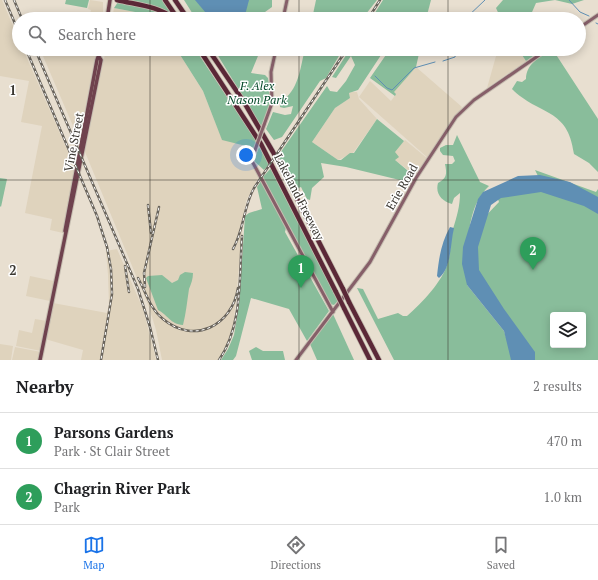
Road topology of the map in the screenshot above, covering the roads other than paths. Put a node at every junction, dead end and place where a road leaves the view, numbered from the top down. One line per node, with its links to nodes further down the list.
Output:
1 (110, 0): 7 (main road)
2 (117, 0): 8 (highway)
3 (165, 0): 9 (highway)
4 (175, 0): 10 (highway)
5 (178, 0): 11 (highway)
6 (287, 0): 12 (street)
7 (108, 12)
8 (165, 12)
9 (173, 12)
10 (183, 12)
11 (184, 12)
12 (284, 12)
13 (598, 15): 14 (street)
14 (586, 23)
15 (99, 56): 21 (main road, Vine Street)
16 (204, 56): 23 (highway, Lakeland Freeway, bridge)
17 (213, 56): 24 (highway, Lakeland Freeway, bridge)
18 (274, 56): 20 (street, bridge)
19 (538, 56): 20 (street, Erie Road)
20 (333, 312): 22 (street, Erie Road)
21 (40, 360)
22 (296, 360)
23 (370, 360)
24 (379, 360)

